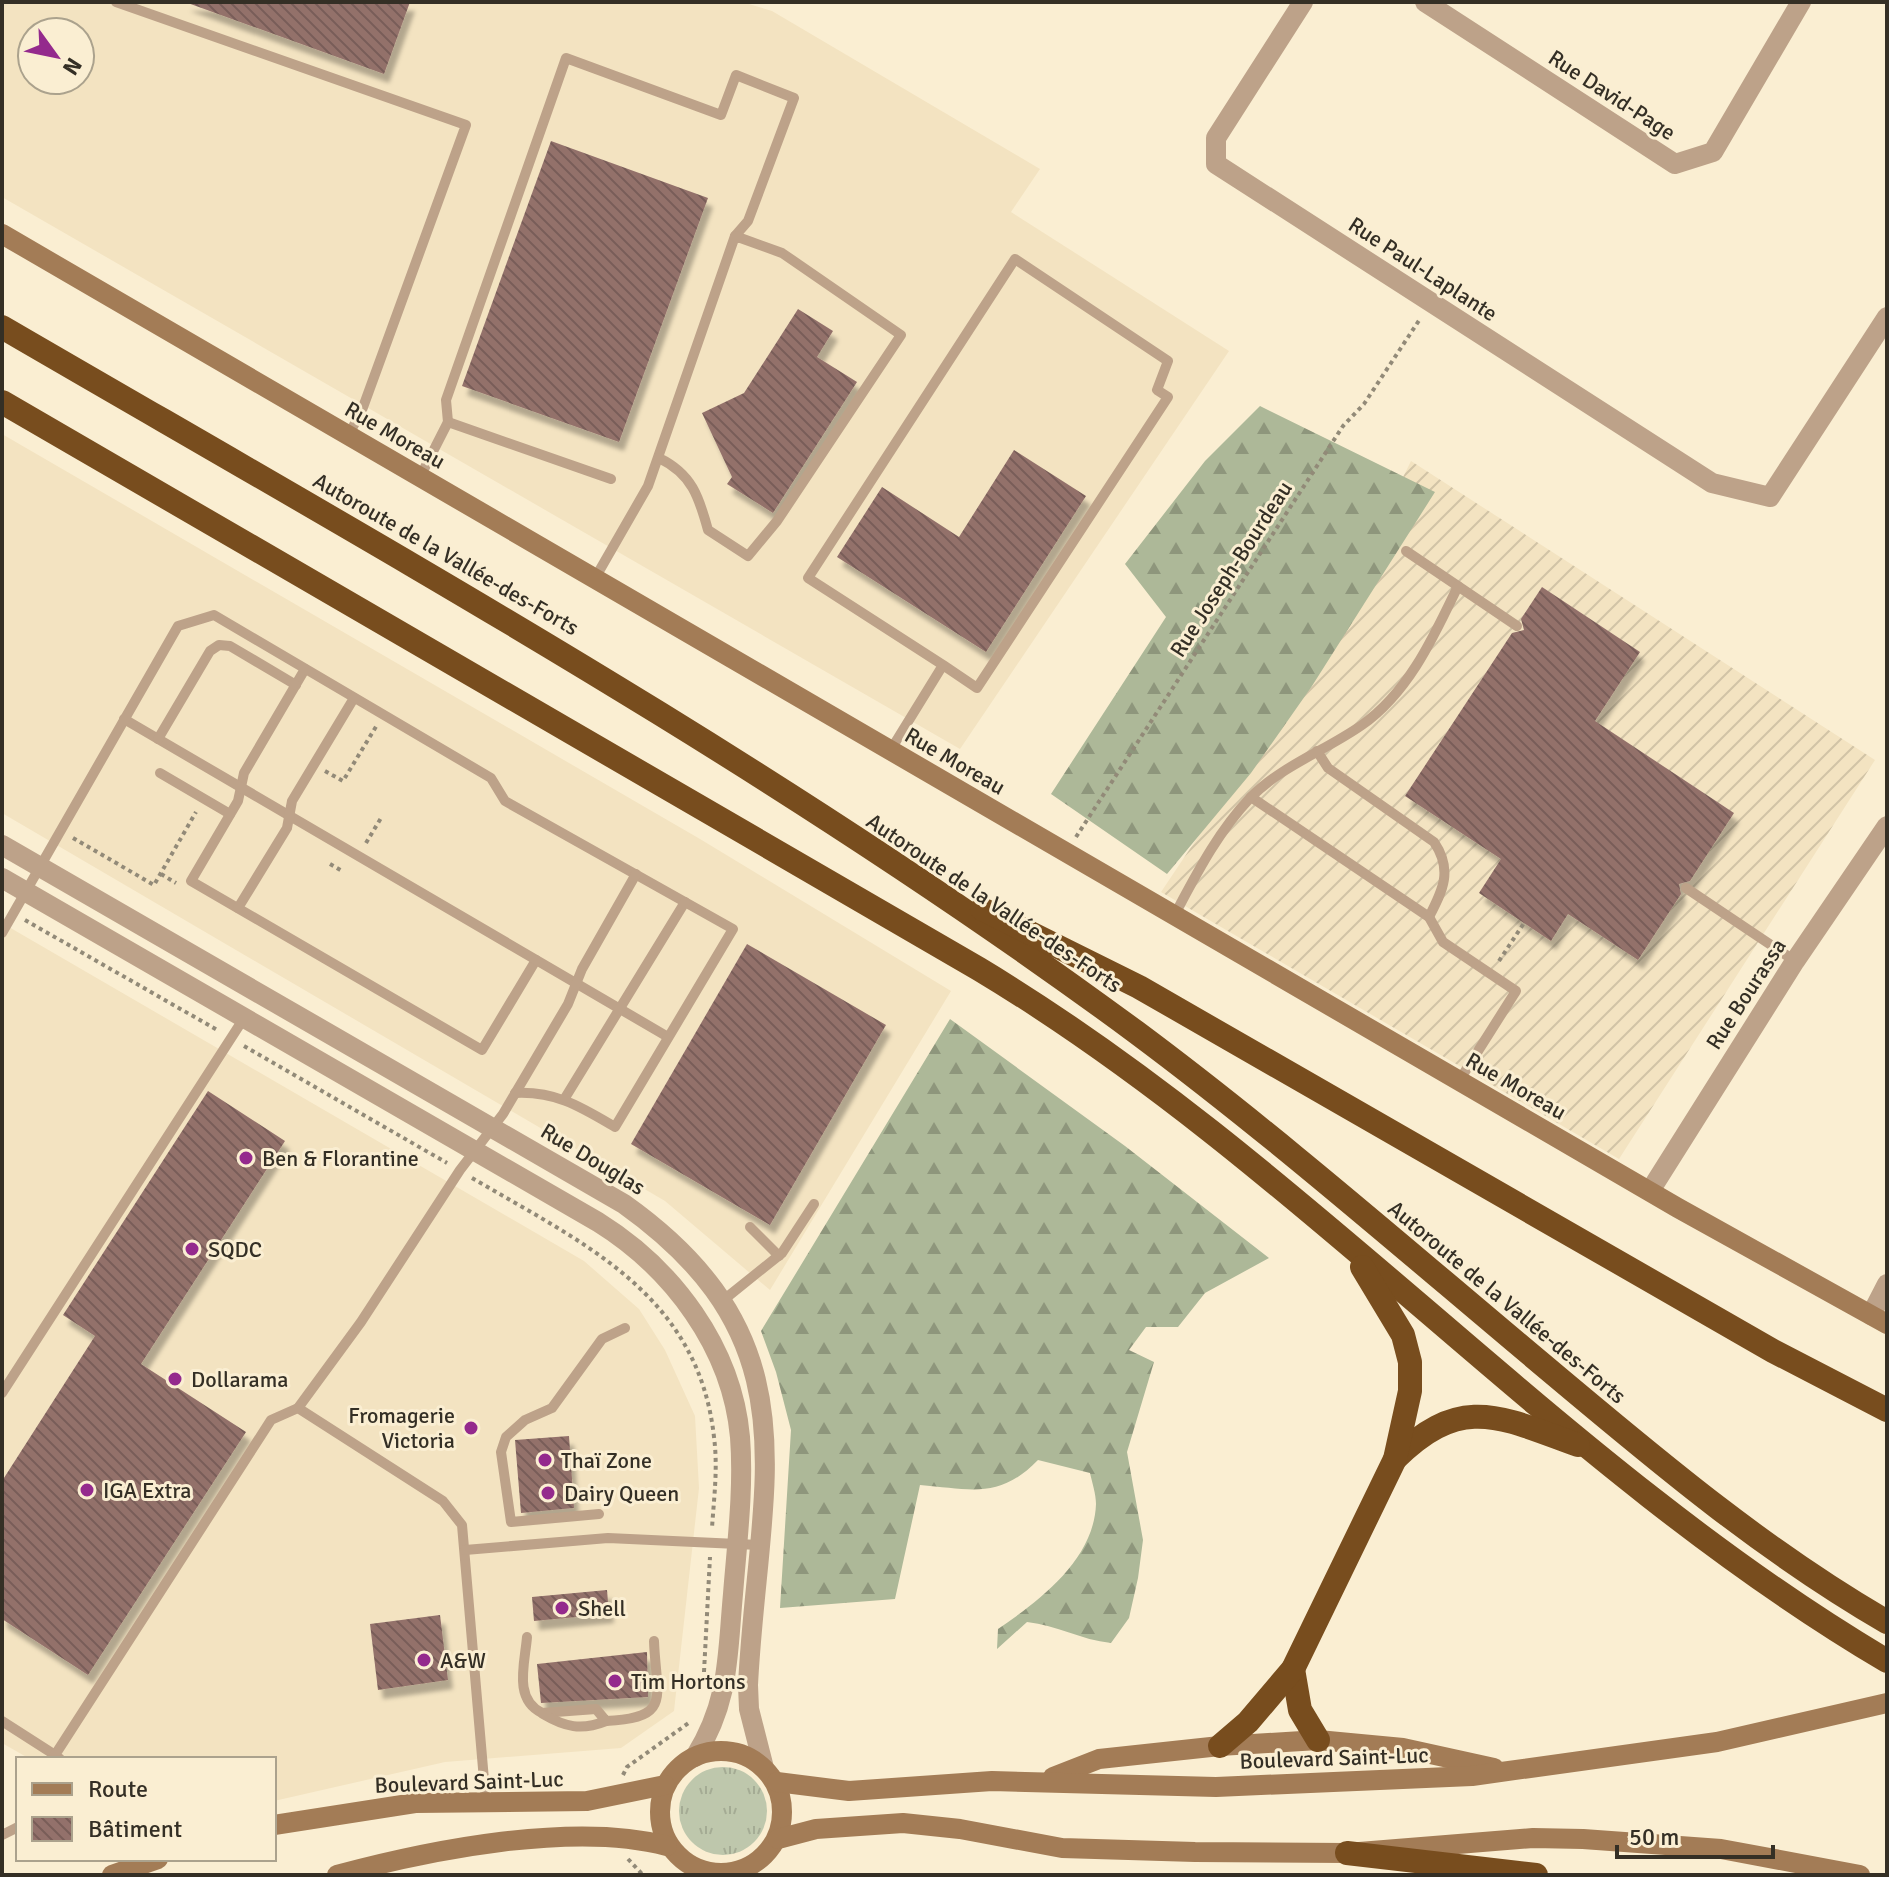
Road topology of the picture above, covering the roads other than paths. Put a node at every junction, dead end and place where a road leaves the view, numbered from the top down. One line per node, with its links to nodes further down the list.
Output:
1 (116, 2): 11 (lane)
2 (1303, 2): 7 (street, Rue Paul-Laplante)
3 (1425, 2): 4 (street, Rue David-Page)
4 (1801, 2)
5 (2, 234): 11 (street, Rue Moreau)
6 (735, 236): 10 (lane); 12 (lane); 12 (lane)
7 (1887, 317)
8 (2, 327): 35 (highway, Autoroute de la Vallée-des-Forts)
9 (2, 402): 59 (highway)
10 (448, 422): 13 (lane); 14 (lane)
11 (348, 436): 13 (street, Rue Moreau)
12 (659, 458): 16 (lane)
13 (419, 477): 16 (street, Rue Moreau)
14 (611, 479)
15 (1406, 551): 17 (lane)
16 (594, 580): 25 (street, Rue Moreau)
17 (1458, 586): 18 (lane); 26 (lane)
18 (1517, 626)
19 (943, 665): 19 (lane); 25 (lane)
20 (305, 669): 21 (lane); 22 (lane); 23 (lane)
21 (296, 685): 24 (lane); 28 (lane)
22 (354, 698): 31 (lane); 36 (lane)
23 (124, 719): 24 (lane); 34 (lane)
24 (158, 739): 28 (lane)
25 (890, 751): 42 (street, Rue Moreau)
26 (1317, 751): 29 (lane); 43 (lane)
27 (160, 773): 30 (lane)
28 (243, 787): 30 (lane); 31 (lane)
29 (1251, 797): 42 (lane); 43 (lane)
30 (230, 814): 41 (lane)
31 (290, 814): 41 (lane); 45 (lane)
32 (1887, 826): 46 (street, Rue Bourassa)
33 (2, 845): 34 (street, Rue Douglas)
34 (39, 867): 39 (lane); 54 (street, Rue Douglas)
35 (901, 869): 67 (highway); 74 (highway, Autoroute de la Vallée-des-Forts)
36 (636, 874): 40 (lane); 47 (lane)
37 (2, 878): 39 (street)
38 (1686, 888): 46 (lane)
39 (26, 892): 44 (lane); 49 (street)
40 (685, 902): 48 (lane); 50 (lane)
41 (238, 908): 45 (lane)
42 (1174, 916): 51 (street, Rue Moreau)
43 (1429, 917): 51 (lane)
44 (2, 933)
45 (536, 960): 47 (lane)
46 (1795, 961): 56 (street, Rue Bourassa)
47 (577, 983): 48 (lane); 52 (lane)
48 (620, 1008): 50 (lane); 53 (lane)
49 (244, 1018): 55 (street); 65 (lane)
50 (668, 1037): 53 (lane)
51 (1459, 1081): 56 (street, Rue Moreau)
52 (515, 1093): 53 (lane); 54 (lane)
53 (565, 1098)
54 (493, 1127): 55 (lane); 62 (street, Rue Douglas)
55 (474, 1151): 66 (lane); 71 (street)
56 (1650, 1191): 63 (street, Rue Moreau)
57 (814, 1204): 60 (lane)
58 (750, 1227): 60 (lane)
59 (1346, 1243): 68 (highway); 69 (highway)
60 (779, 1256): 62 (lane)
61 (1887, 1284): 63 (street)
62 (721, 1302): 72 (street, Rue Douglas)
63 (1879, 1320)
64 (625, 1328): 70 (lane)
65 (2, 1393)
66 (298, 1408): 73 (lane); 86 (lane)
67 (1887, 1410)
68 (1595, 1451): 69 (highway); 77 (highway)
69 (1395, 1459): 78 (highway)
70 (599, 1514)
71 (736, 1542): 72 (lane); 73 (lane); 87 (street)
72 (759, 1545): 89 (street, Rue Douglas)
73 (465, 1550): 92 (lane)
74 (1887, 1622)
75 (527, 1637): 80 (lane)
76 (654, 1641): 82 (lane)
77 (1887, 1661)
78 (1293, 1669): 83 (highway); 84 (highway)
79 (1887, 1703): 88 (street, Boulevard Saint-Luc)
80 (542, 1713): 82 (lane); 82 (lane)
81 (2, 1721): 85 (lane)
82 (606, 1721)
83 (1318, 1740): 84 (street); 88 (street)
84 (1220, 1746): 90 (street)
85 (54, 1757)
86 (56, 1757)
87 (695, 1757): 89 (street); 91 (street)
88 (1509, 1772): 90 (street, Boulevard Saint-Luc)
89 (771, 1775): 90 (street, Boulevard Saint-Luc); 94 (street)
90 (1045, 1780)
91 (665, 1785): 92 (street, Boulevard Saint-Luc); 95 (street)
92 (486, 1803): 93 (street, Boulevard Saint-Luc)
93 (276, 1825)
94 (778, 1839): 96 (street); 98 (street)
95 (667, 1846): 100 (street); 101 (street)
96 (1347, 1853): 102 (highway); 103 (street)
97 (150, 1861): 99 (street)
98 (763, 1866): 100 (street)
99 (124, 1867)
100 (707, 1872)
101 (337, 1875)
102 (1536, 1875)
103 (1860, 1875)

